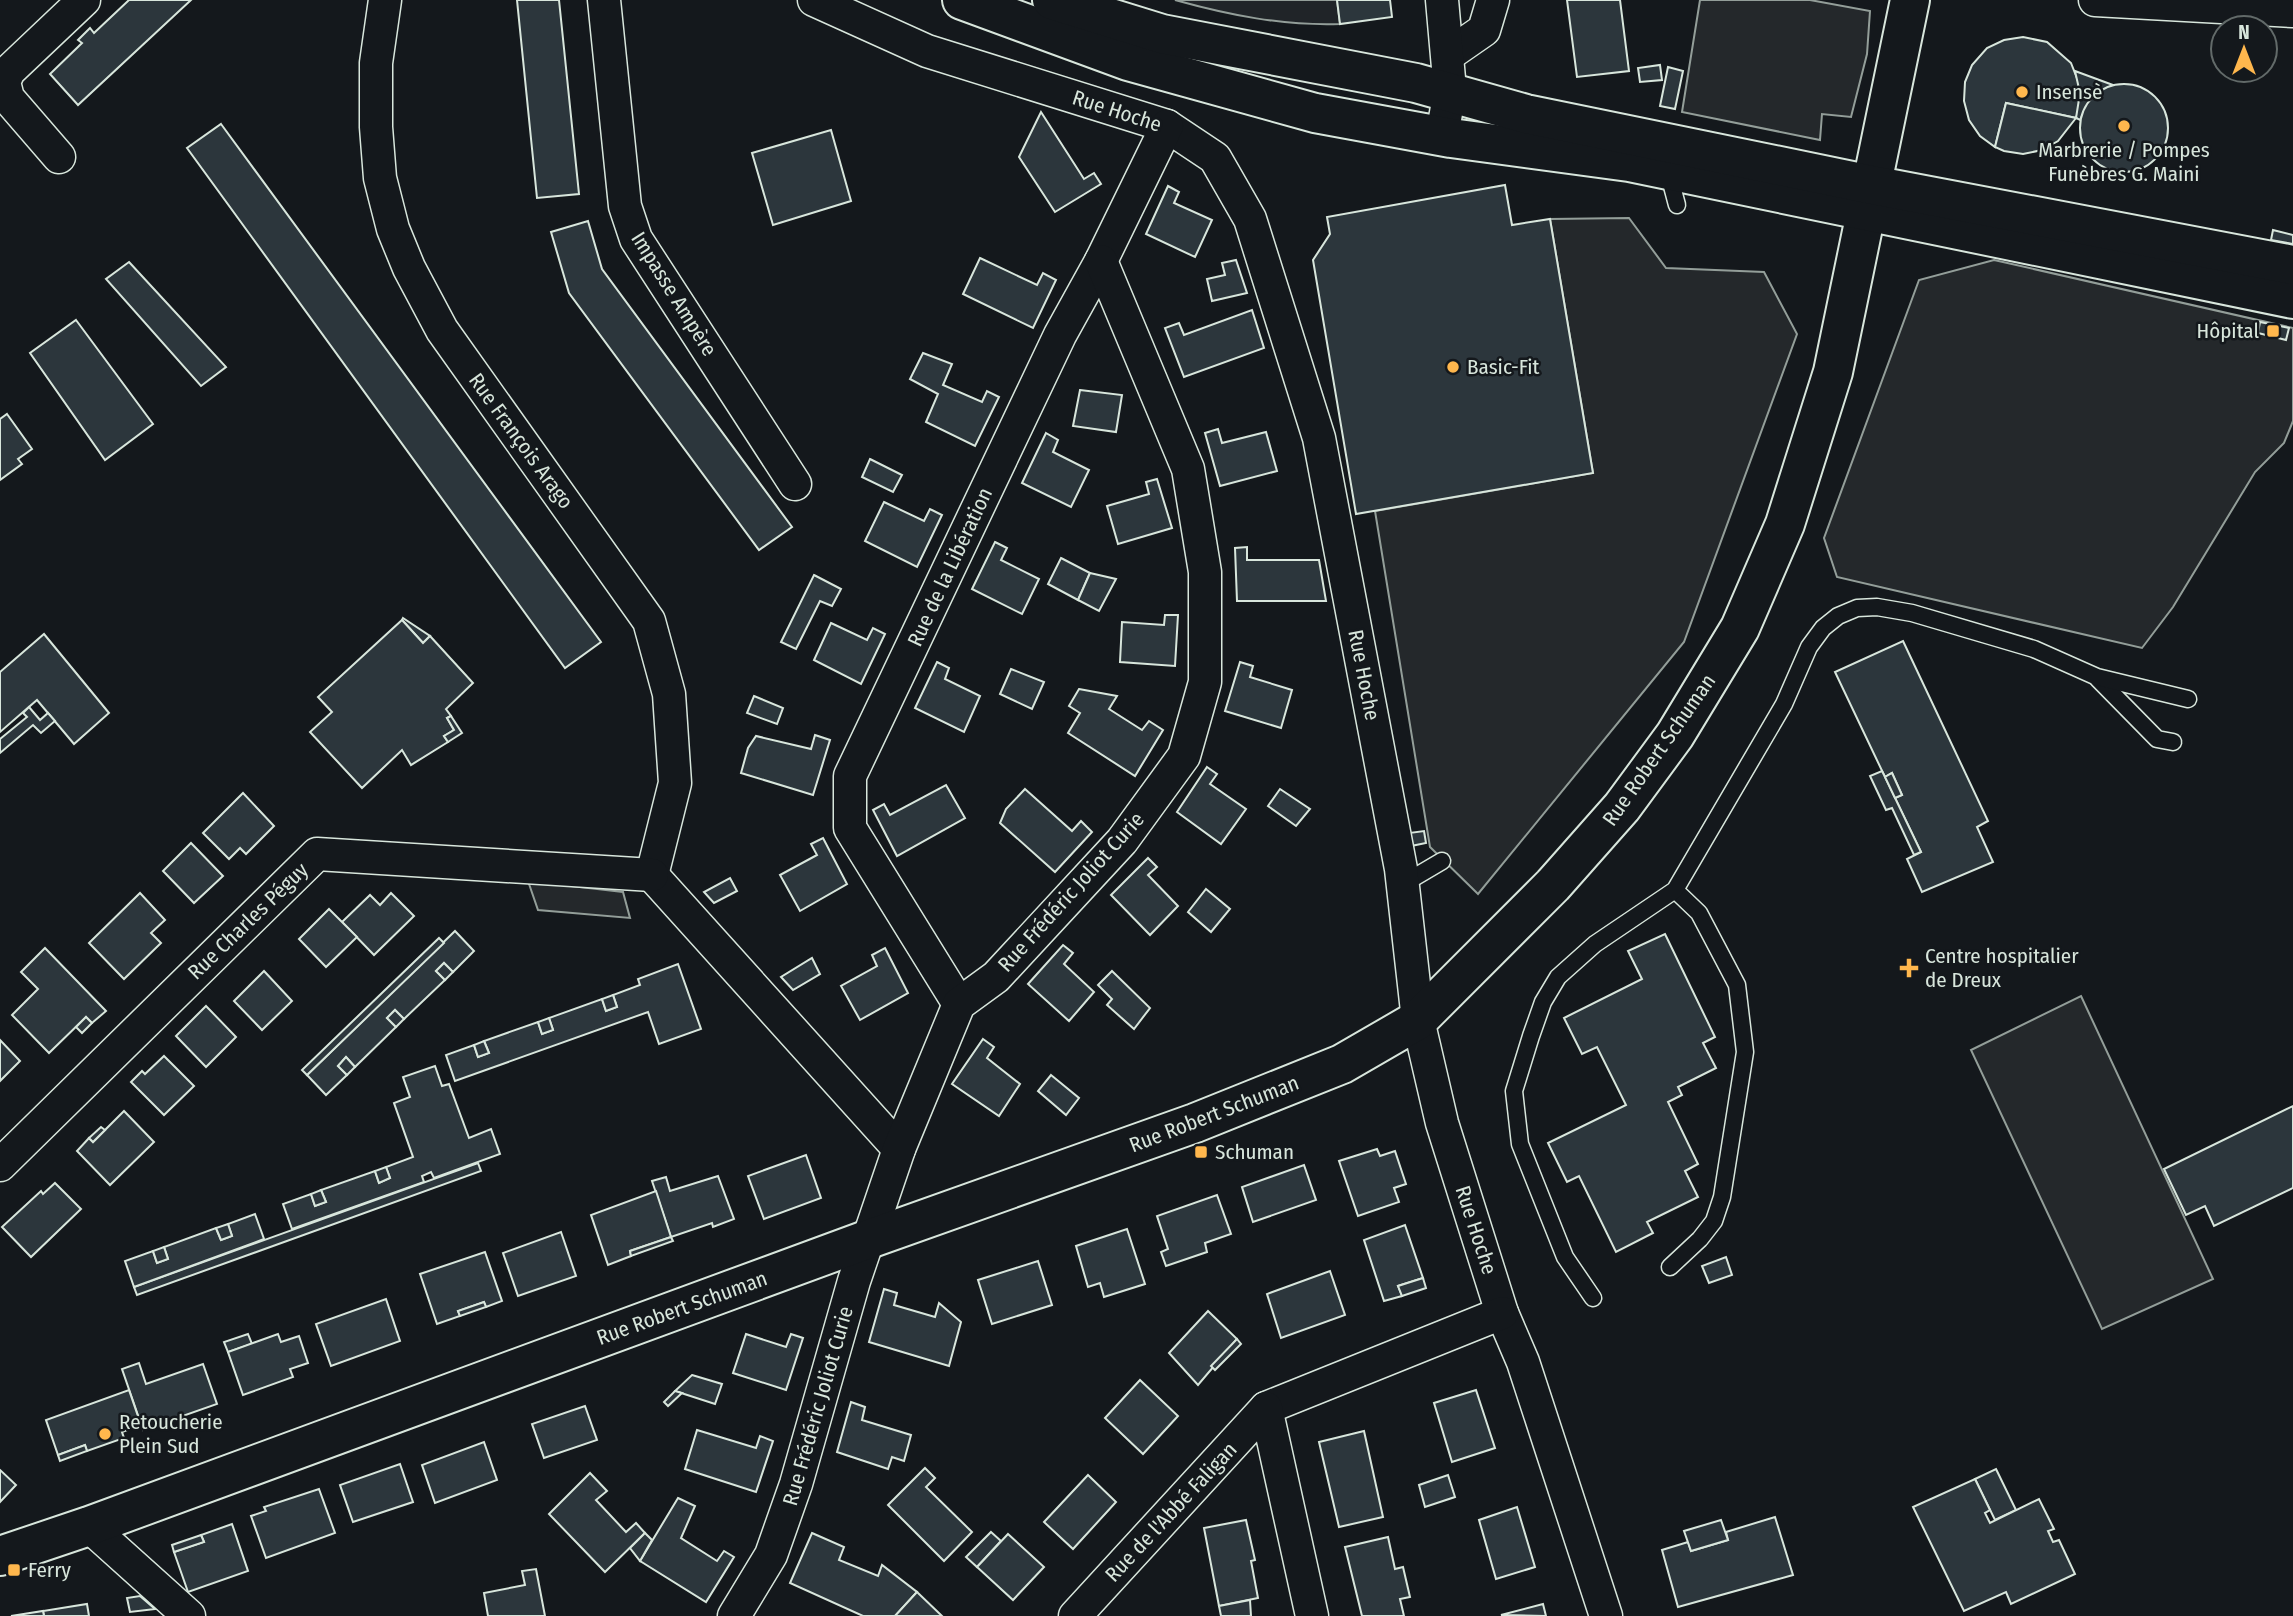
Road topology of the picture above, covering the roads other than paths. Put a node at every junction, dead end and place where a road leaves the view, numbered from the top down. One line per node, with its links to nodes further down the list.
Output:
1 (84, 0): 15 (street)
2 (384, 0): 25 (street, Rue François Arago)
3 (604, 0): 20 (street, Impasse Ampère)
4 (814, 0): 13 (street, Rue Hoche)
5 (962, 0): 14 (street)
6 (1052, 0): 12 (street)
7 (1442, 0): 12 (street)
8 (1493, 0): 12 (street)
9 (1910, 0): 16 (street, Rue Robert Schuman)
10 (2095, 0): 11 (street)
11 (2293, 11)
12 (1449, 73): 14 (street); 16 (street)
13 (1167, 126): 17 (street, Rue de la Libération); 26 (street, Rue Hoche)
14 (1442, 136): 16 (street)
15 (59, 157)
16 (1870, 199): 18 (street); 19 (street); 29 (street, Rue Robert Schuman)
17 (1101, 261): 28 (street, Rue de la Libération); 28 (street, Rue Frédéric Joliot Curie)
18 (2293, 265)
19 (2293, 299)
20 (794, 484)
21 (2097, 677): 22 (lane); 23 (lane); 27 (lane)
22 (2188, 699)
23 (2173, 743)
24 (1442, 861): 26 (lane)
25 (652, 875): 30 (street); 31 (street, Rue Charles Péguy)
26 (1403, 884): 29 (street, Rue Hoche)
27 (1675, 890): 33 (lane); 34 (lane)
28 (959, 1004): 30 (street, Rue Frédéric Joliot Curie)
29 (1418, 1020): 32 (street, Rue Robert Schuman); 35 (street, Rue Hoche)
30 (899, 1149): 32 (street, Rue Frédéric Joliot Curie)
31 (0, 1165)
32 (869, 1239): 37 (street, Rue Robert Schuman); 40 (street, Rue Frédéric Joliot Curie)
33 (1670, 1267)
34 (1593, 1298)
35 (1502, 1313): 36 (street, Rue de l'Abbé Faligan); 43 (street, Rue Hoche)
36 (1266, 1408): 41 (street, Rue de l'Abbé Faligan); 42 (street)
37 (89, 1526): 38 (street, Rue Robert Schuman); 39 (street)
38 (0, 1556)
39 (189, 1616)
40 (734, 1616)
41 (1075, 1616)
42 (1312, 1616)
43 (1606, 1616)

